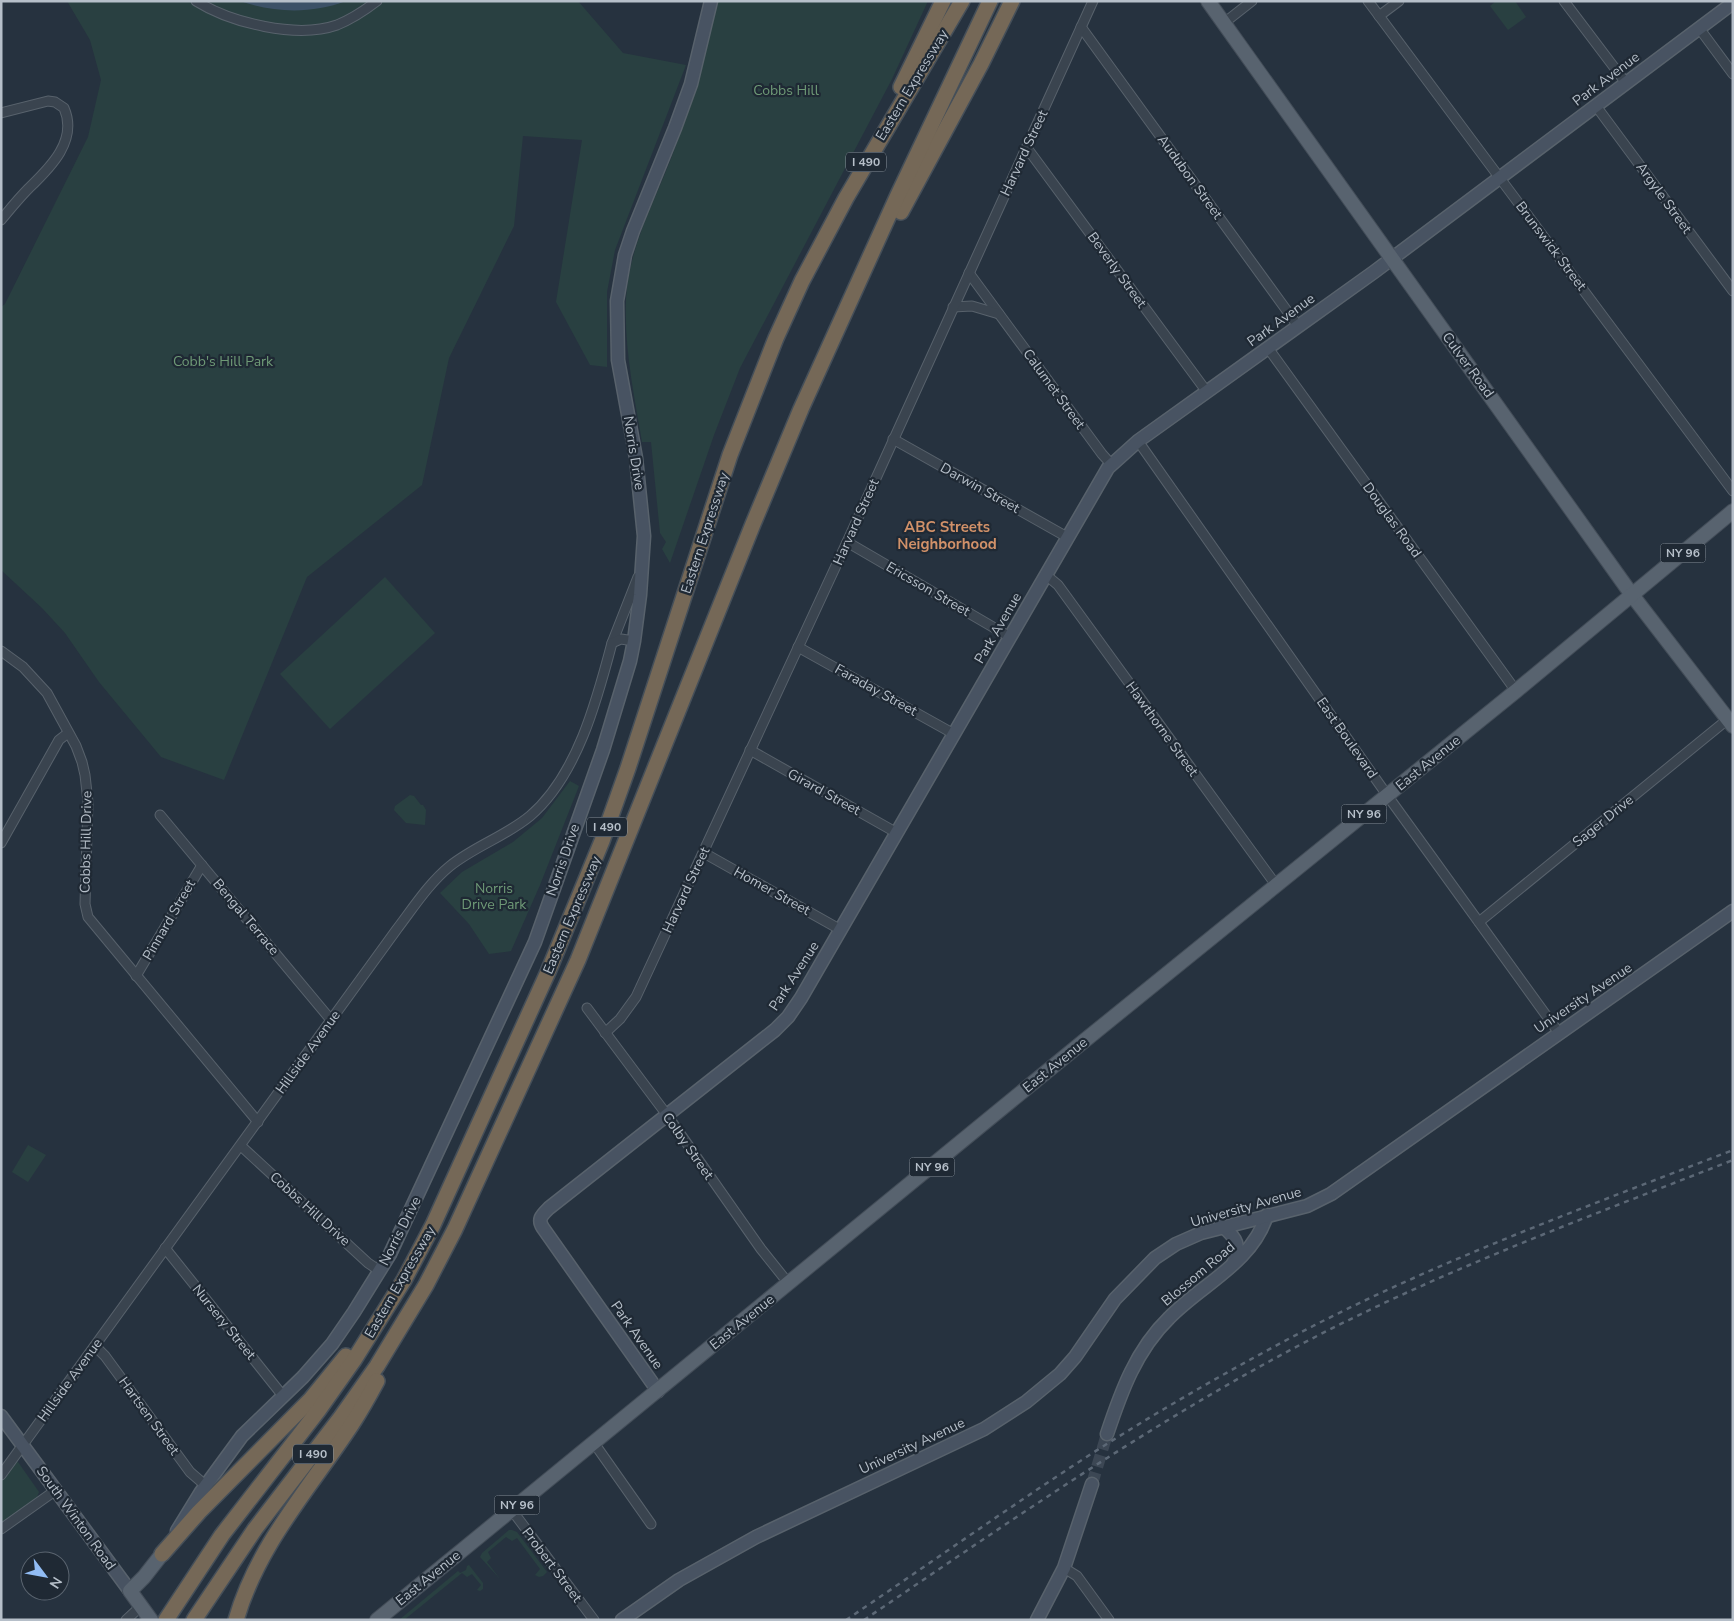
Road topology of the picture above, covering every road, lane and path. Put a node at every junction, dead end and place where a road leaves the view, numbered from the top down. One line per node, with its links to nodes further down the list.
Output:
1 (196, 1): 2 (street)
2 (377, 1)
3 (711, 1): 43 (street, Norris Drive)
4 (943, 1): 25 (highway)
5 (962, 1): 25 (highway, Eastern Expressway / I 490)
6 (990, 1): 32 (highway, Eastern Expressway / I 490)
7 (1012, 1): 32 (highway)
8 (1093, 1): 17 (street, Harvard Street)
9 (1208, 1): 16 (main road, Culver Road)
10 (1252, 1): 16 (street)
11 (1368, 1): 15 (street, Brunswick Street)
12 (1399, 1): 15 (street)
13 (1564, 1): 20 (street)
14 (1733, 3): 18 (street, Park Avenue)
15 (1379, 16): 24 (street, Brunswick Street)
16 (1224, 23): 27 (main road, Culver Road)
17 (1082, 27): 23 (street, Harvard Street); 33 (street, Audubon Street)
18 (1699, 28): 19 (street); 20 (street, Park Avenue)
19 (1733, 74)
20 (1626, 83): 21 (street, Park Avenue)
21 (1596, 106): 24 (street, Park Avenue); 29 (street, Argyle Street)
22 (1, 113): 26 (street)
23 (1027, 148): 28 (street, Harvard Street); 35 (street, Beverly Street)
24 (1500, 177): 27 (street, Park Avenue); 39 (street, Brunswick Street)
25 (839, 211): 81 (highway, Eastern Expressway / I 490)
26 (1, 220)
27 (1391, 259): 33 (street, Park Avenue); 45 (main road, Culver Road)
28 (969, 273): 30 (street, Harvard Street); 31 (street, Calumet Street)
29 (1733, 291)
30 (953, 307): 31 (street); 36 (street, Harvard Street)
31 (999, 314): 38 (street, Calumet Street)
32 (840, 323): 80 (highway, Eastern Expressway / I 490)
33 (1298, 326): 34 (street, Park Avenue)
34 (1268, 348): 35 (street, Park Avenue); 51 (street, Douglas Road)
35 (1207, 392): 37 (street, Park Avenue)
36 (893, 439): 41 (street, Darwin Street); 42 (street, Harvard Street)
37 (1138, 441): 38 (street, Park Avenue); 56 (street, East Boulevard)
38 (1111, 464): 41 (street, Park Avenue)
39 (1733, 491)
40 (1733, 511): 45 (main road, East Avenue / NY 96)
41 (1067, 537): 44 (street, Park Avenue)
42 (847, 542): 46 (street, Ericsson Street); 49 (street, Harvard Street)
43 (643, 560): 47 (street, Norris Drive); 48 (street, Hillside Avenue)
44 (1046, 575): 46 (street, Park Avenue); 62 (street, Hawthorne Street)
45 (1632, 595): 51 (main road, East Avenue / NY 96); 52 (main road, Culver Road)
46 (1010, 637): 54 (street, Park Avenue)
47 (634, 640): 48 (street); 78 (street, Norris Drive)
48 (612, 643): 68 (street, Hillside Avenue)
49 (798, 647): 54 (street, Faraday Street); 55 (street, Harvard Street)
50 (1, 651): 53 (street, Cobbs Hill Drive)
51 (1516, 691): 56 (main road, East Avenue / NY 96)
52 (1730, 723): 64 (street, Sager Drive)
53 (68, 733): 59 (street); 66 (street, Cobbs Hill Drive)
54 (954, 734): 58 (street, Park Avenue)
55 (750, 750): 58 (street, Girard Street); 60 (street, Harvard Street)
56 (1387, 795): 62 (main road, East Avenue / NY 96); 64 (street, East Boulevard)
57 (160, 815): 61 (street, Bengal Terrace)
58 (897, 833): 65 (street, Park Avenue)
59 (1, 844)
60 (704, 853): 65 (street, Homer Street); 69 (street, Harvard Street)
61 (202, 865): 66 (street, Pinnard Street); 68 (street, Bengal Terrace)
62 (1276, 885): 79 (main road, East Avenue / NY 96)
63 (1733, 911): 70 (street, University Avenue)
64 (1479, 922): 70 (street, East Boulevard)
65 (841, 930): 71 (street, Park Avenue)
66 (136, 976): 72 (street, Cobbs Hill Drive)
67 (587, 1008): 69 (street, Colby Street)
68 (331, 1020): 72 (street, Hillside Avenue)
69 (604, 1033): 71 (street, Colby Street)
70 (1558, 1033): 74 (street, University Avenue)
71 (667, 1115): 79 (street, Colby Street); 83 (street, Park Avenue)
72 (258, 1122): 73 (street, Hillside Avenue)
73 (241, 1146): 76 (street, Hillside Avenue); 78 (street, Cobbs Hill Drive)
74 (1268, 1215): 75 (street, University Avenue); 77 (street, Blossom Road)
75 (1222, 1226): 77 (street); 108 (street, University Avenue)
76 (165, 1248): 82 (street, Hillside Avenue); 84 (street, Nursery Street)
77 (1232, 1265): 86 (street, Blossom Road)
78 (380, 1271): 84 (street, Norris Drive)
79 (789, 1284): 83 (main road, East Avenue / NY 96)
80 (426, 1285): 97 (highway); 103 (highway, Eastern Expressway / I 490)
81 (388, 1307): 96 (highway); 102 (highway, Eastern Expressway / I 490)
82 (95, 1346): 88 (street, Hillside Avenue); 91 (street, Hartsen Street)
83 (658, 1391): 87 (main road, East Avenue / NY 96)
84 (283, 1396): 91 (street, Norris Drive)
85 (1, 1416): 88 (street, South Winton Road)
86 (1107, 1434)
87 (594, 1443): 93 (main road, East Avenue / NY 96); 94 (street)
88 (23, 1445): 89 (street, Hillside Avenue); 92 (street, South Winton Road)
89 (1, 1475)
90 (1092, 1484): 98 (street)
91 (205, 1485): 96 (street, Norris Drive)
92 (56, 1490): 95 (street); 99 (street, South Winton Road)
93 (511, 1509): 106 (main road, East Avenue / NY 96); 107 (street, Probert Street)
94 (652, 1524)
95 (1, 1529)
96 (162, 1554): 99 (main road, Norris Drive)
97 (257, 1565): 104 (highway); 105 (highway)
98 (1064, 1568): 109 (street); 110 (street)
99 (130, 1591): 100 (main road, South Winton Road)
100 (145, 1612): 101 (street)
101 (126, 1620)
102 (166, 1620)
103 (194, 1620)
104 (227, 1620)
105 (236, 1620)
106 (377, 1620)
107 (594, 1620)
108 (622, 1620)
109 (1037, 1620)
110 (1109, 1620)

